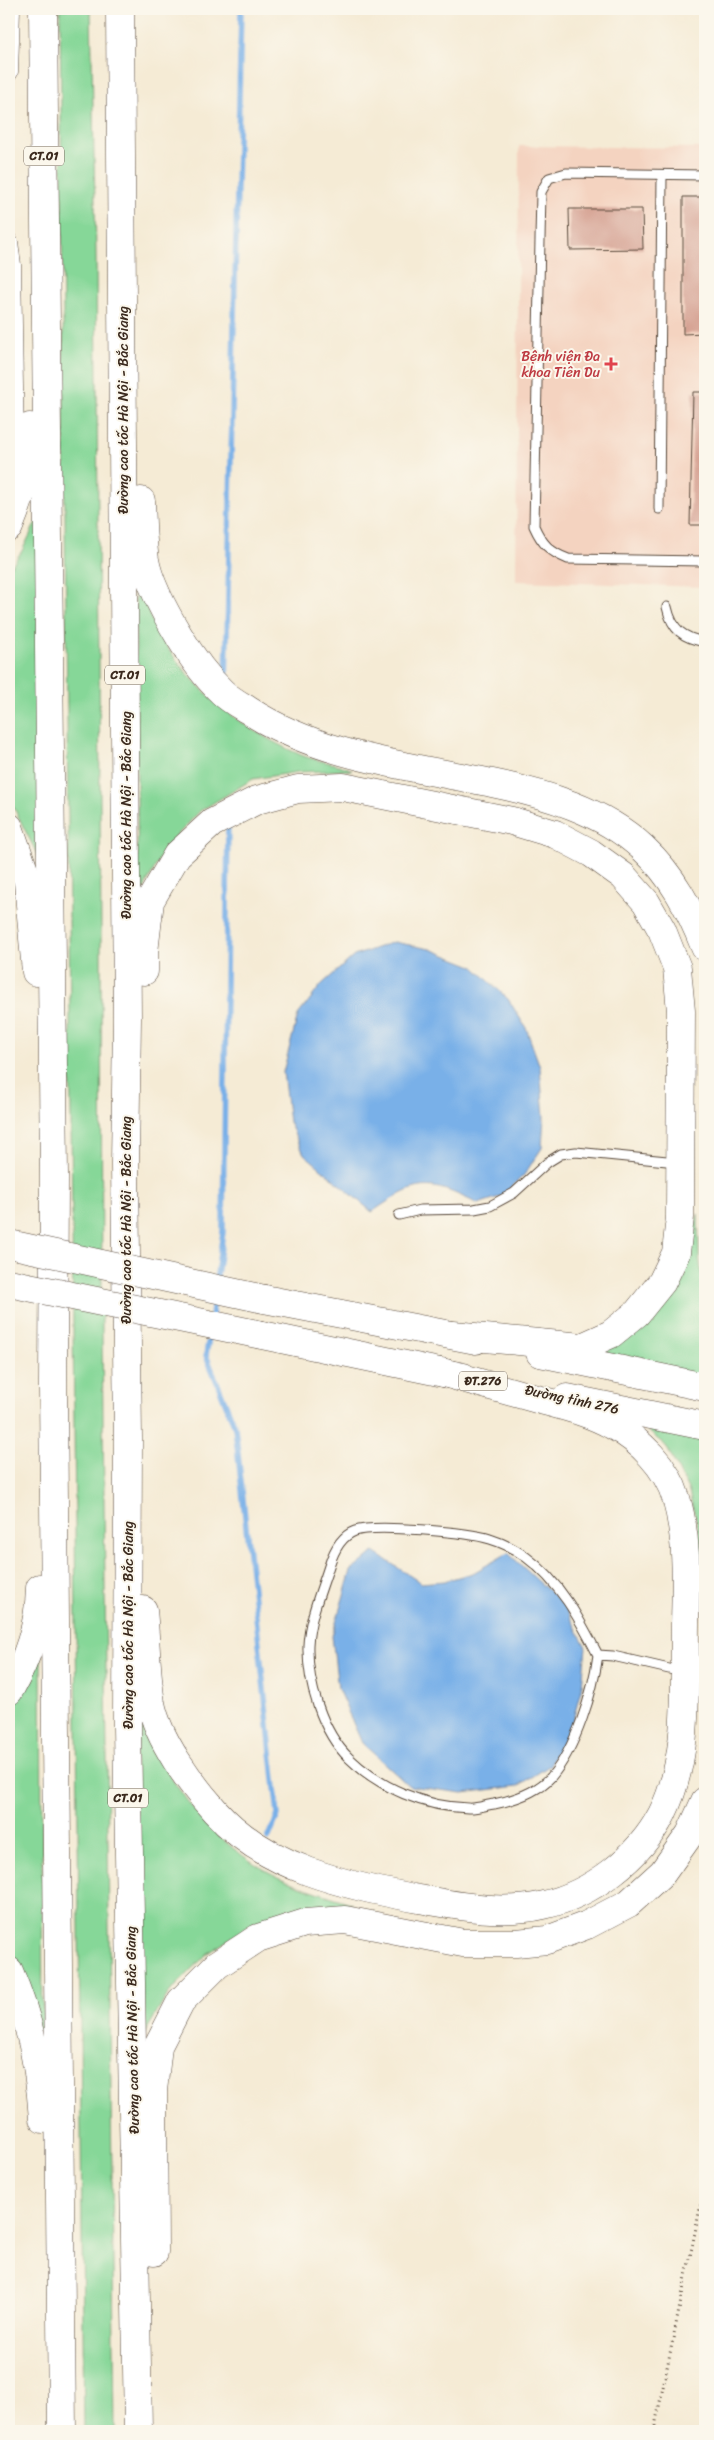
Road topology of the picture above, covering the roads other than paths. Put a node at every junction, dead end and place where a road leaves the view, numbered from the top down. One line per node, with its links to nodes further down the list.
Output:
1 (11, 9): 5 (street)
2 (26, 9): 10 (main road)
3 (43, 9): 10 (main road, CT.01)
4 (120, 9): 8 (main road, Đường cao tốc Hà Nội - Bắc Giang / CT.01)
5 (9, 72)
6 (662, 174): 7 (lane); 12 (lane); 14 (lane)
7 (705, 176)
8 (122, 186): 18 (main road); 20 (main road, Đường cao tốc Hà Nội - Bắc Giang / CT.01)
9 (9, 242): 11 (street)
10 (46, 303): 13 (main road); 21 (main road, CT.01)
11 (9, 493)
12 (659, 509)
13 (9, 527)
14 (705, 561)
15 (667, 607): 16 (lane)
16 (705, 642)
17 (9, 827): 21 (main road)
18 (705, 947)
19 (681, 1163): 20 (main road); 22 (lane); 25 (main road)
20 (125, 1164): 30 (main road, Đường cao tốc Hà Nội - Bắc Giang / CT.01)
21 (54, 1178): 27 (main road, CT.01)
22 (399, 1215)
23 (9, 1244): 25 (main road, bridge)
24 (9, 1283): 26 (main road, Đường tỉnh 276 / ĐT.276, bridge)
25 (453, 1335): 28 (main road)
26 (440, 1372): 29 (main road, Đường tỉnh 276 / ĐT.276); 32 (main road)
27 (53, 1387): 33 (main road); 37 (main road, CT.01)
28 (705, 1387)
29 (705, 1426)
30 (128, 1439): 32 (main road); 38 (main road, Đường cao tốc Hà Nội - Bắc Giang / CT.01)
31 (598, 1655): 31 (lane); 32 (lane)
32 (684, 1673)
33 (9, 1691)
34 (705, 1801): 39 (main road)
35 (9, 1970): 36 (main road)
36 (50, 2431)
37 (62, 2431)
38 (138, 2431)
39 (156, 2431)

